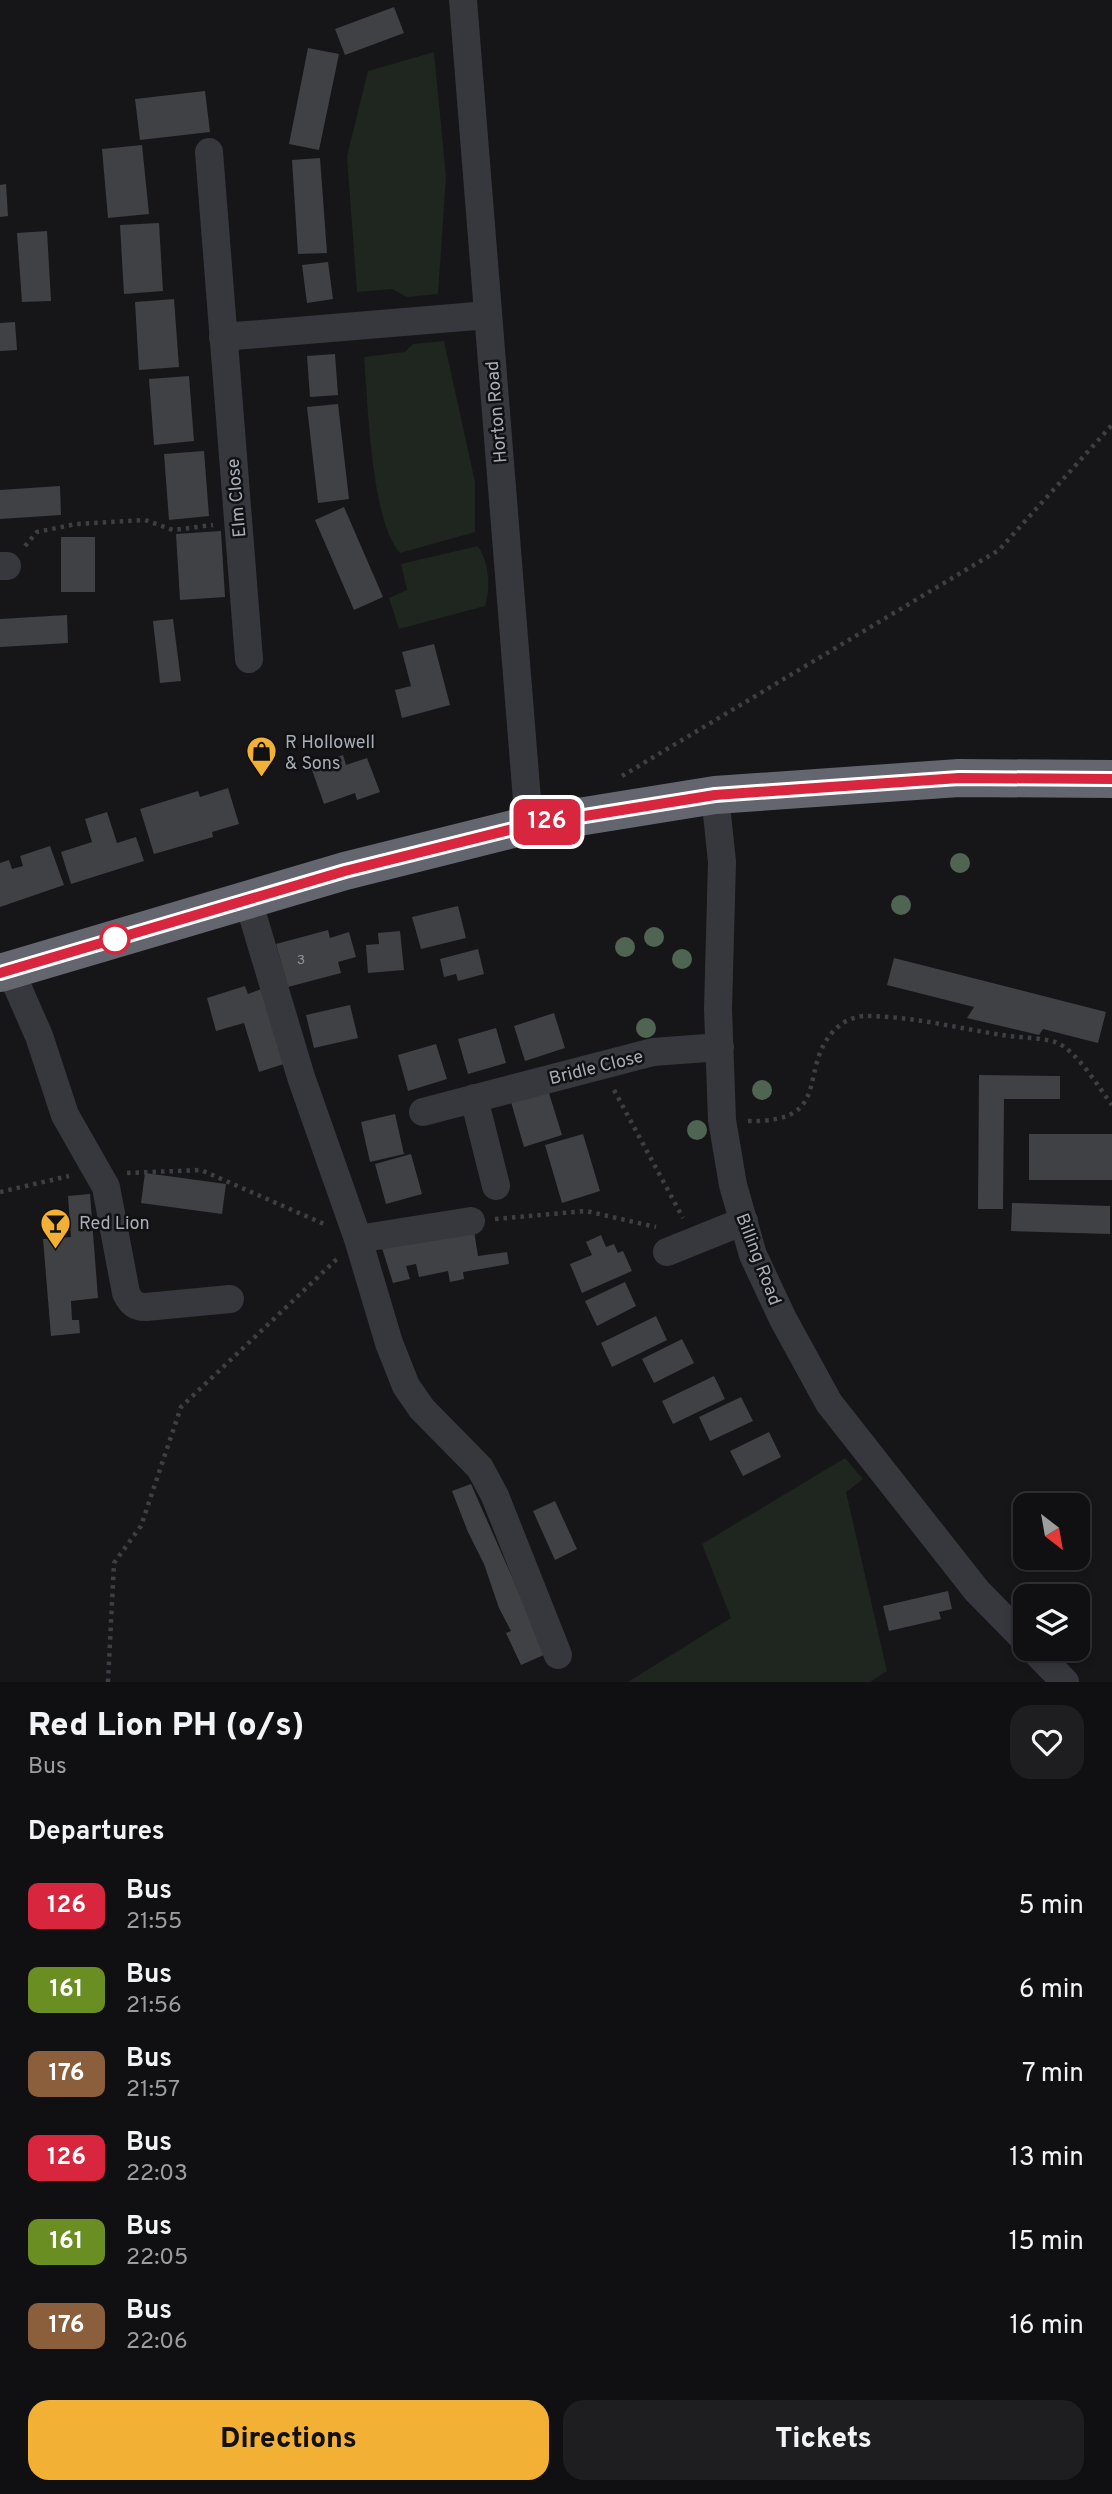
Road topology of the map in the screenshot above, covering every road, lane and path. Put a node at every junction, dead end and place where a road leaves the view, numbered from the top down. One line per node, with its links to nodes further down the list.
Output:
1 (463, 0): 3 (street, Horton Road)
2 (209, 152): 4 (street, Elm Close)
3 (488, 315): 4 (street); 12 (street, Horton Road)
4 (223, 337): 6 (street, Elm Close)
5 (1112, 425): 9 (path)
6 (238, 522): 7 (path); 8 (street, Elm Close)
7 (3, 566)
8 (249, 659)
9 (617, 778)
10 (1112, 779): 11 (highway)
11 (715, 795): 12 (highway); 15 (street, Billing Road)
12 (529, 825): 13 (highway)
13 (248, 900): 14 (highway); 27 (street)
14 (5, 972): 21 (street)
15 (720, 1047): 16 (street, Bridle Close); 20 (street, Billing Road)
16 (600, 1065): 17 (street, Bridle Close); 26 (path)
17 (474, 1098): 19 (street, Bridle Close); 22 (street)
18 (1112, 1105): 20 (path)
19 (423, 1112)
20 (722, 1120): 25 (street, Billing Road)
21 (99, 1174): 23 (path); 27 (path); 29 (street)
22 (496, 1186)
23 (0, 1192)
24 (471, 1221): 27 (street); 28 (path)
25 (744, 1221): 28 (street); 30 (street, Billing Road)
26 (686, 1223)
27 (358, 1239): 31 (street); 33 (path)
28 (664, 1240)
29 (230, 1299)
30 (1013, 1628)
31 (558, 1655)
32 (1045, 1661): 34 (street)
33 (108, 1682)
34 (1065, 1682)

